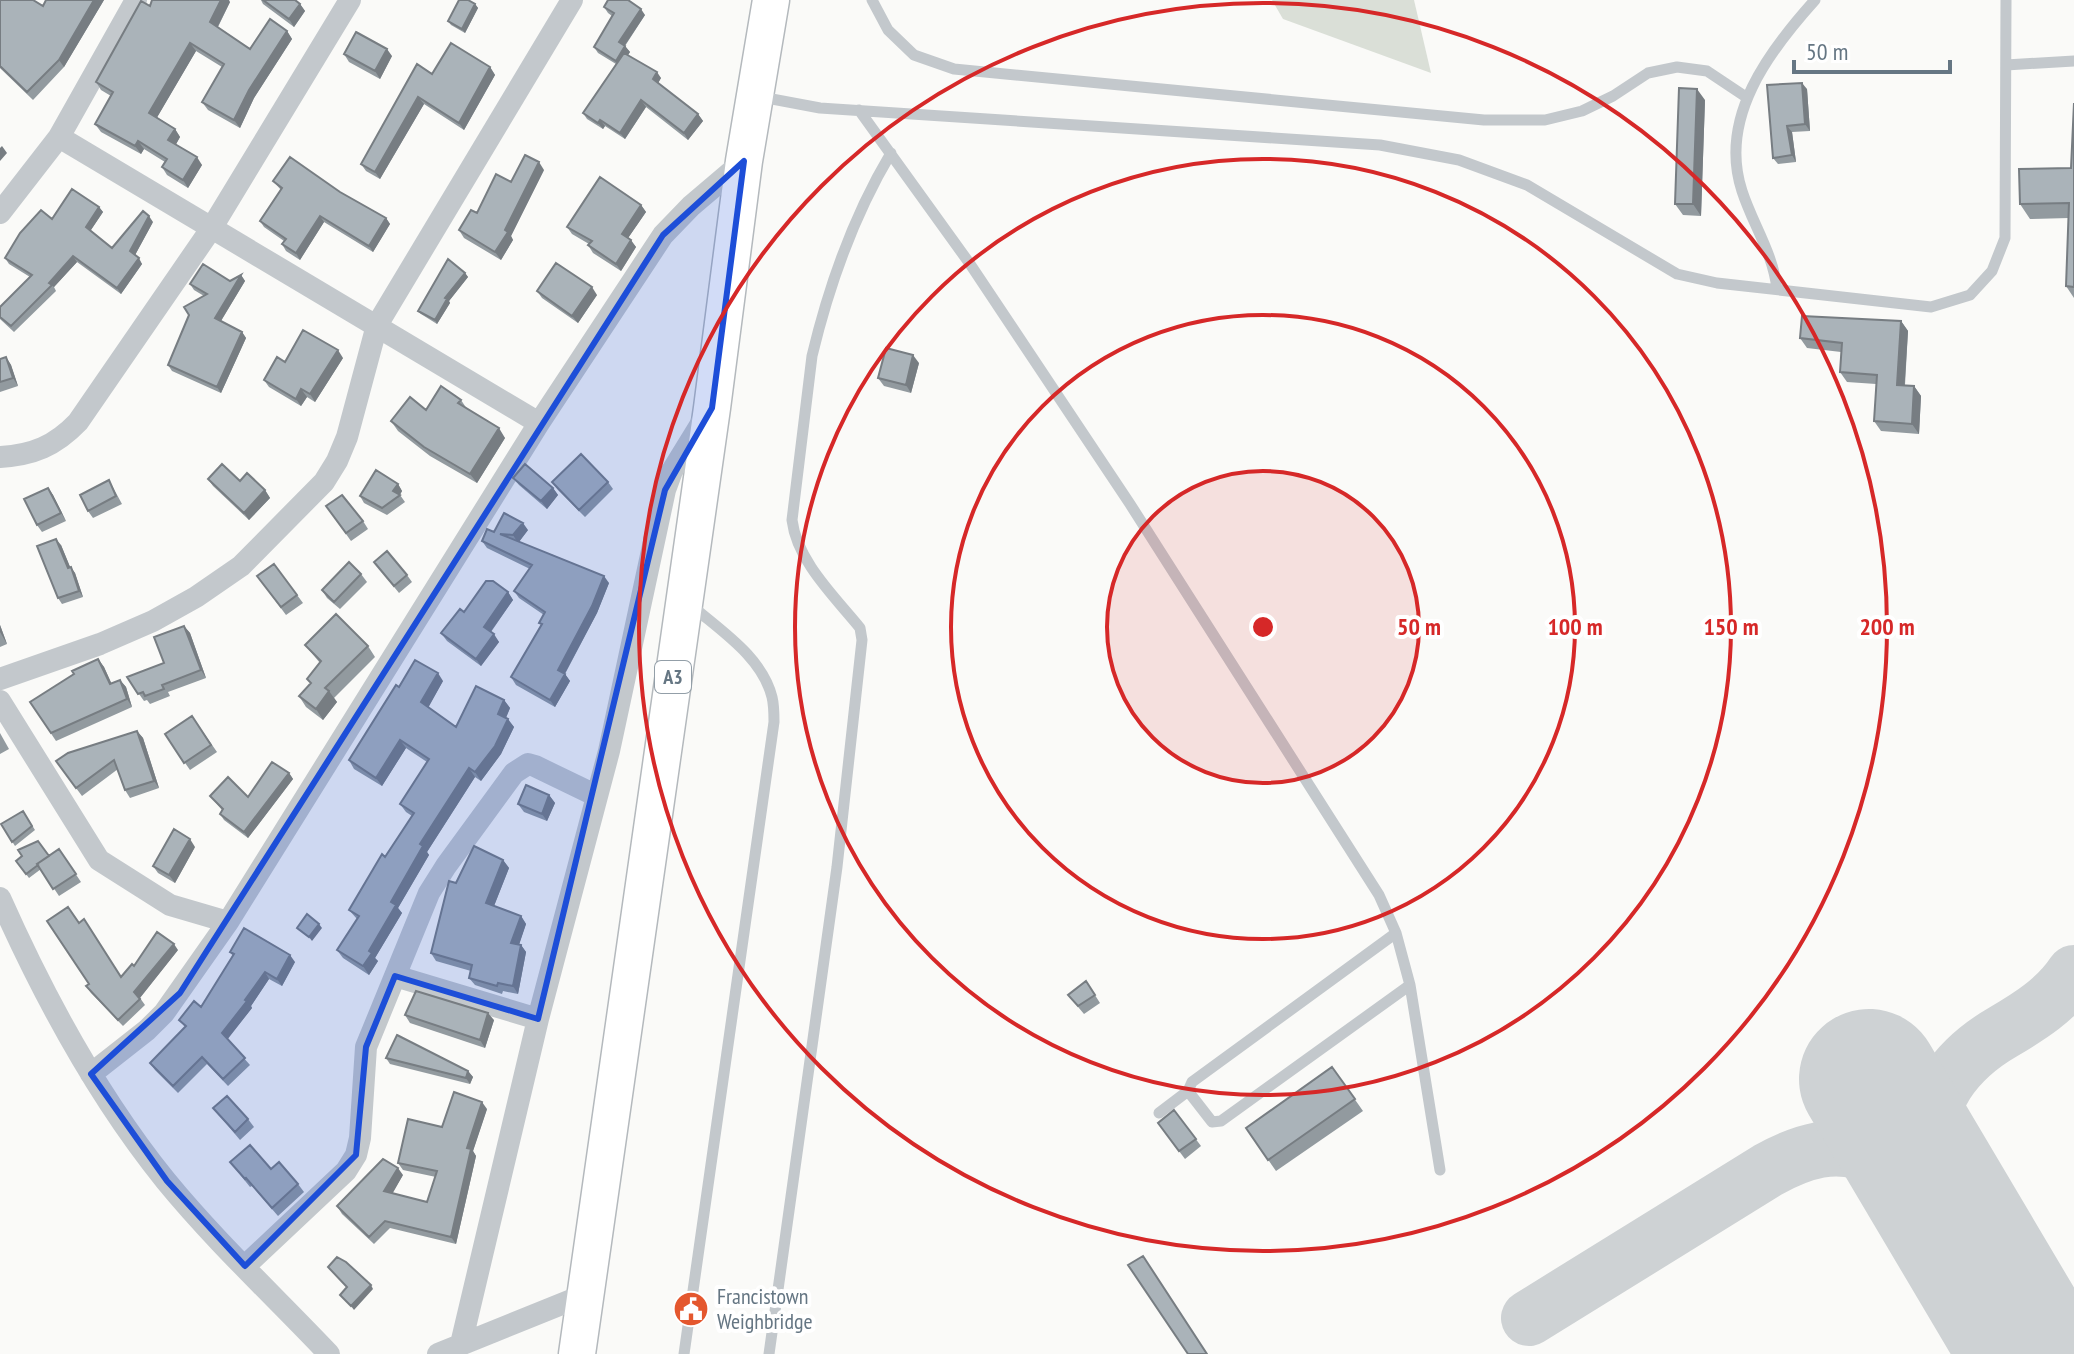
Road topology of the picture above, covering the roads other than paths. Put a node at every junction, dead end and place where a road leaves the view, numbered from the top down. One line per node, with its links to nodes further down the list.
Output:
1 (136, 0): 13 (street)
2 (350, 0): 17 (street)
3 (572, 0): 19 (street)
4 (771, 0): 10 (highway, A3)
5 (872, 0): 11 (lane)
6 (1815, 0): 11 (lane)
7 (2006, 0): 9 (lane)
8 (2074, 61): 9 (lane)
9 (2006, 65): 18 (lane)
10 (755, 96): 12 (lane); 15 (highway, A3)
11 (1746, 97): 18 (lane)
12 (859, 110): 14 (lane); 18 (lane)
13 (59, 137): 16 (street); 17 (street)
14 (891, 153): 29 (lane); 44 (lane)
15 (744, 161): 20 (highway, A3); 21 (street)
16 (0, 213)
17 (211, 229): 19 (street); 22 (street)
18 (1777, 289)
19 (377, 325): 21 (street); 24 (street)
20 (712, 408): 23 (highway, A3); 26 (street)
21 (539, 423): 28 (street)
22 (0, 457)
23 (684, 599): 38 (highway, A3); 43 (lane)
24 (0, 679)
25 (0, 701): 28 (street)
26 (597, 796): 30 (street); 32 (street)
27 (0, 898): 33 (street)
28 (228, 922): 33 (street)
29 (1396, 933): 31 (lane); 34 (lane)
30 (395, 976): 32 (street); 37 (street)
31 (1410, 985): 34 (lane); 36 (lane)
32 (538, 1019): 39 (street)
33 (91, 1074): 37 (street)
34 (1188, 1091): 35 (lane)
35 (1159, 1113)
36 (1440, 1170)
37 (245, 1266): 40 (street)
38 (584, 1295): 39 (street); 42 (highway, A3)
39 (461, 1344): 41 (street)
40 (329, 1354)
41 (438, 1354)
42 (577, 1354)
43 (684, 1354)
44 (769, 1354)

